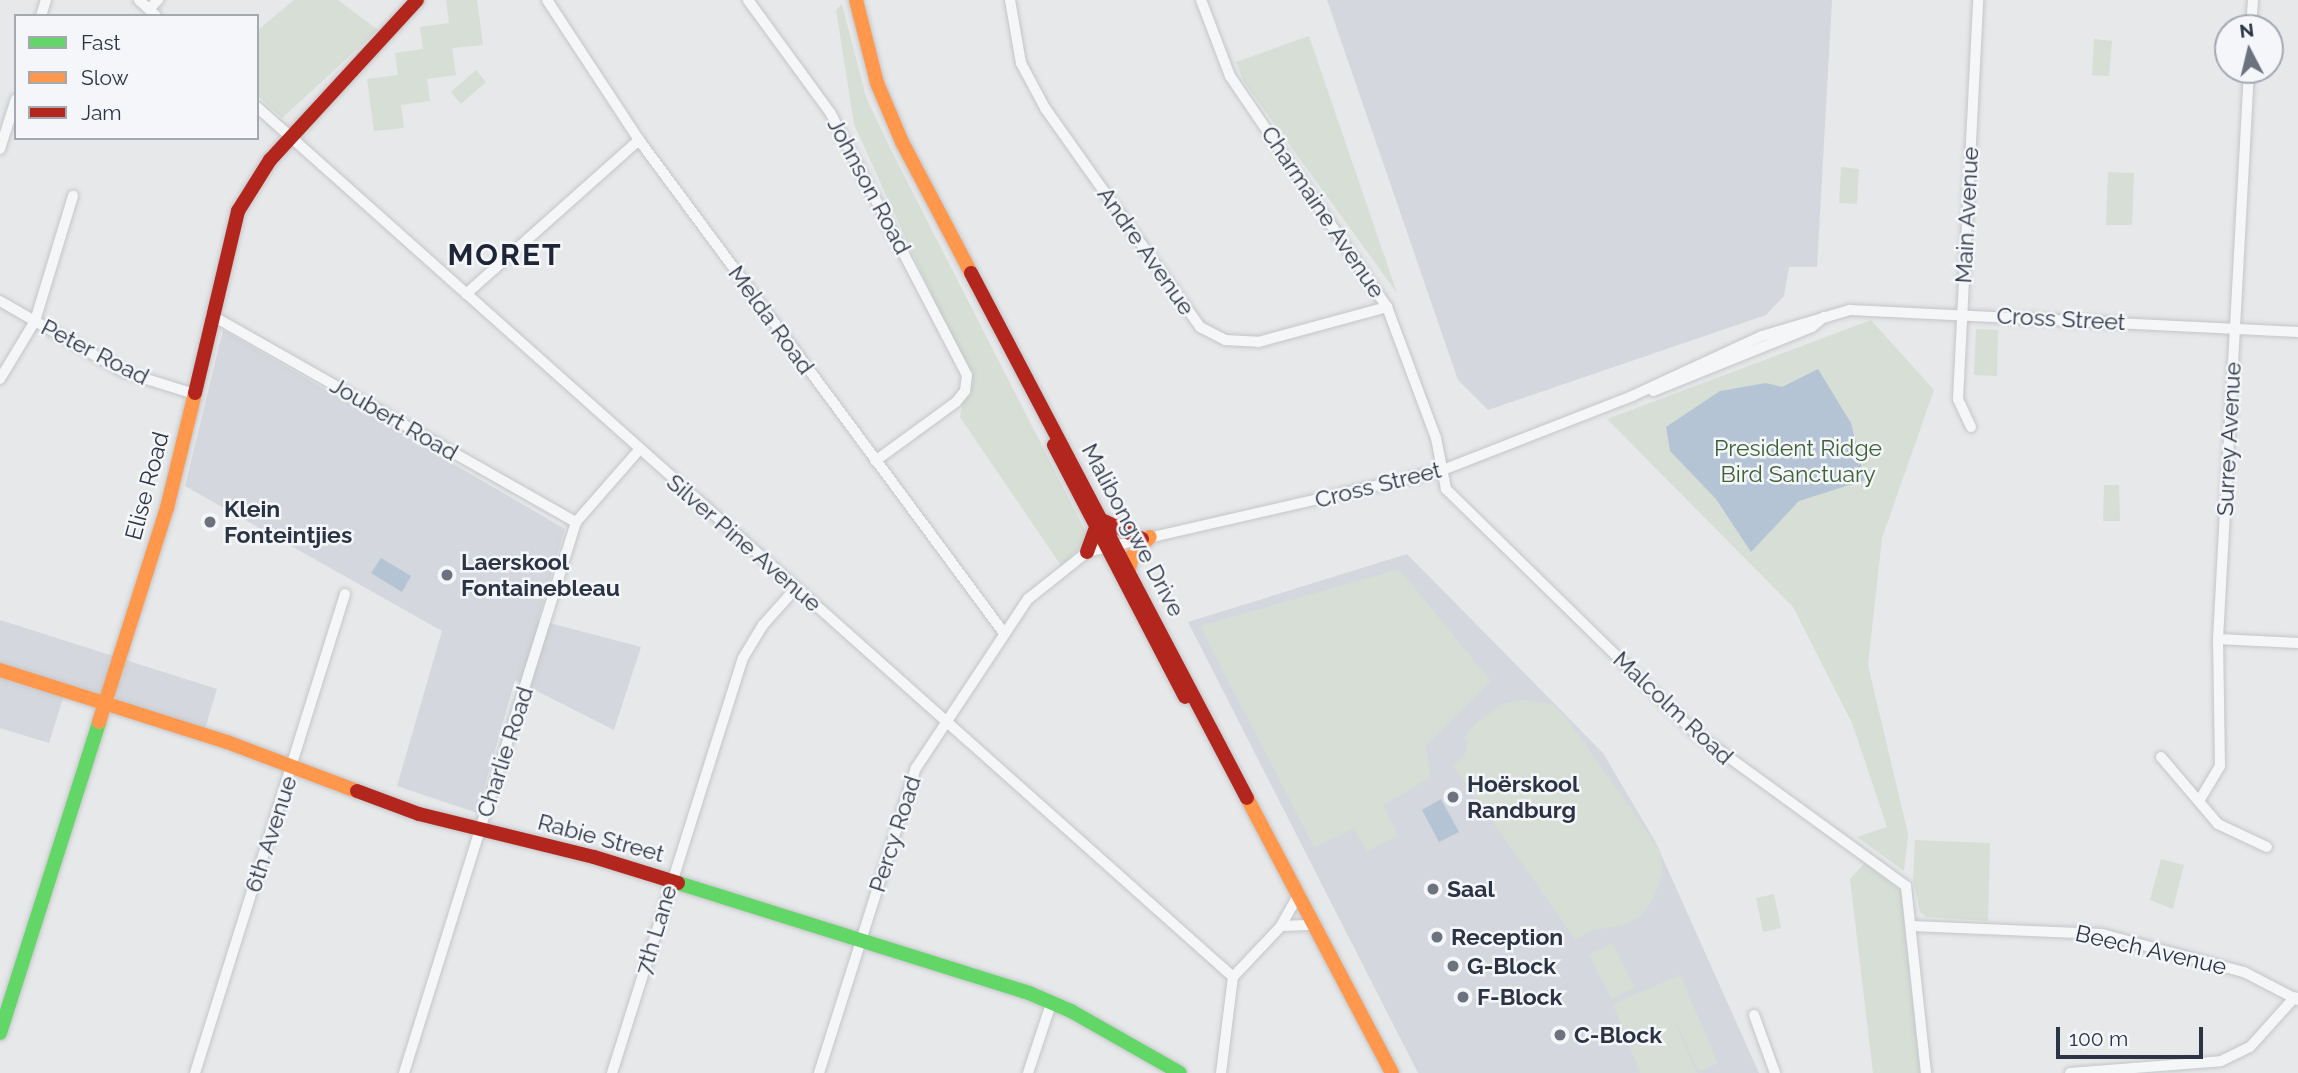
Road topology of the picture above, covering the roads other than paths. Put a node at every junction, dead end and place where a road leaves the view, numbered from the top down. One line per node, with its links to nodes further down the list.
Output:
1 (139, 0): 11 (street)
2 (158, 0): 11 (street)
3 (417, 0): 15 (main road, Elise Road)
4 (547, 0): 16 (street, Melda Road)
5 (748, 0): 31 (street, Johnson Road)
6 (850, 0): 34 (main road, Malibongwe Drive)
7 (856, 0): 34 (main road, Malibongwe Drive)
8 (1010, 0): 21 (street, Andre Avenue)
9 (1201, 0): 21 (street, Charmaine Avenue)
10 (1978, 0): 22 (street, Main Avenue)
11 (153, 12)
12 (2248, 84): 25 (street, Surrey Avenue)
13 (14, 105): 17 (street)
14 (259, 109): 15 (street, Silver Pine Avenue)
15 (290, 136): 19 (street, Silver Pine Avenue); 23 (main road, Elise Road)
16 (639, 140): 19 (street); 31 (street, Melda Road)
17 (0, 149)
18 (73, 196): 24 (street)
19 (466, 294): 30 (street, Silver Pine Avenue)
20 (0, 301): 24 (street, Peter Road)
21 (1387, 307): 32 (street, Charmaine Avenue)
22 (1962, 314): 25 (street, Cross Street); 29 (street, Main Avenue); 32 (street, Cross Street)
23 (211, 315): 28 (main road, Elise Road); 33 (street, Joubert Road)
24 (35, 321): 27 (street); 28 (street, Peter Road)
25 (2235, 329): 26 (street, Cross Street); 42 (street, Surrey Avenue)
26 (2298, 332)
27 (0, 379)
28 (194, 394): 45 (main road, Elise Road)
29 (1971, 427)
30 (639, 450): 33 (street, Charlie Road); 39 (street, Silver Pine Avenue)
31 (875, 461): 41 (street, Melda Road)
32 (1440, 471): 35 (street, Cross Street); 56 (street, Malcolm Road)
33 (576, 522): 50 (street, Charlie Road)
34 (1099, 525): 35 (main road); 36 (main road, Malibongwe Drive); 37 (main road)
35 (1146, 538): 36 (street, Cross Street); 38 (main road)
36 (1109, 545): 37 (street, Percy Road); 38 (main road, Malibongwe Drive); 53 (main road, Malibongwe Drive)
37 (1087, 552): 41 (street, Percy Road)
38 (1129, 569): 71 (main road, Malibongwe Drive)
39 (796, 588): 46 (street, Silver Pine Avenue); 52 (street, 7th Lane)
40 (345, 594): 48 (street, 6th Avenue)
41 (1004, 633): 46 (street, Percy Road)
42 (2218, 639): 43 (street); 49 (street, Surrey Avenue)
43 (2298, 643)
44 (0, 670): 45 (main road, Rabie Street)
45 (104, 703): 48 (main road, Rabie Street); 62 (main road, Elise Road)
46 (948, 723): 57 (street, Percy Road); 58 (street, Silver Pine Avenue)
47 (2161, 757): 49 (street)
48 (292, 766): 50 (main road, Rabie Street); 63 (street, 6th Avenue)
49 (2199, 802): 51 (street)
50 (480, 831): 52 (main road, Rabie Street); 64 (street, Charlie Road)
51 (2267, 847)
52 (671, 881): 57 (main road, Rabie Street); 65 (street, 7th Lane)
53 (1296, 899): 54 (main road, Malibongwe Drive); 55 (street)
54 (1308, 925): 55 (street); 70 (main road, Malibongwe Drive)
55 (1281, 926): 58 (street)
56 (1912, 926): 59 (street, Beech Avenue); 73 (street, Malcolm Road)
57 (861, 940): 60 (main road, Rabie Street); 66 (street, Percy Road)
58 (1233, 977): 69 (street)
59 (2296, 998): 74 (street)
60 (1052, 1001): 67 (street); 68 (main road, Rabie Street)
61 (1754, 1015): 72 (street)
62 (0, 1033)
63 (195, 1073)
64 (404, 1073)
65 (612, 1073)
66 (819, 1073)
67 (1028, 1073)
68 (1180, 1073)
69 (1221, 1073)
70 (1386, 1073)
71 (1392, 1073)
72 (1776, 1073)
73 (1926, 1073)
74 (2070, 1073)

